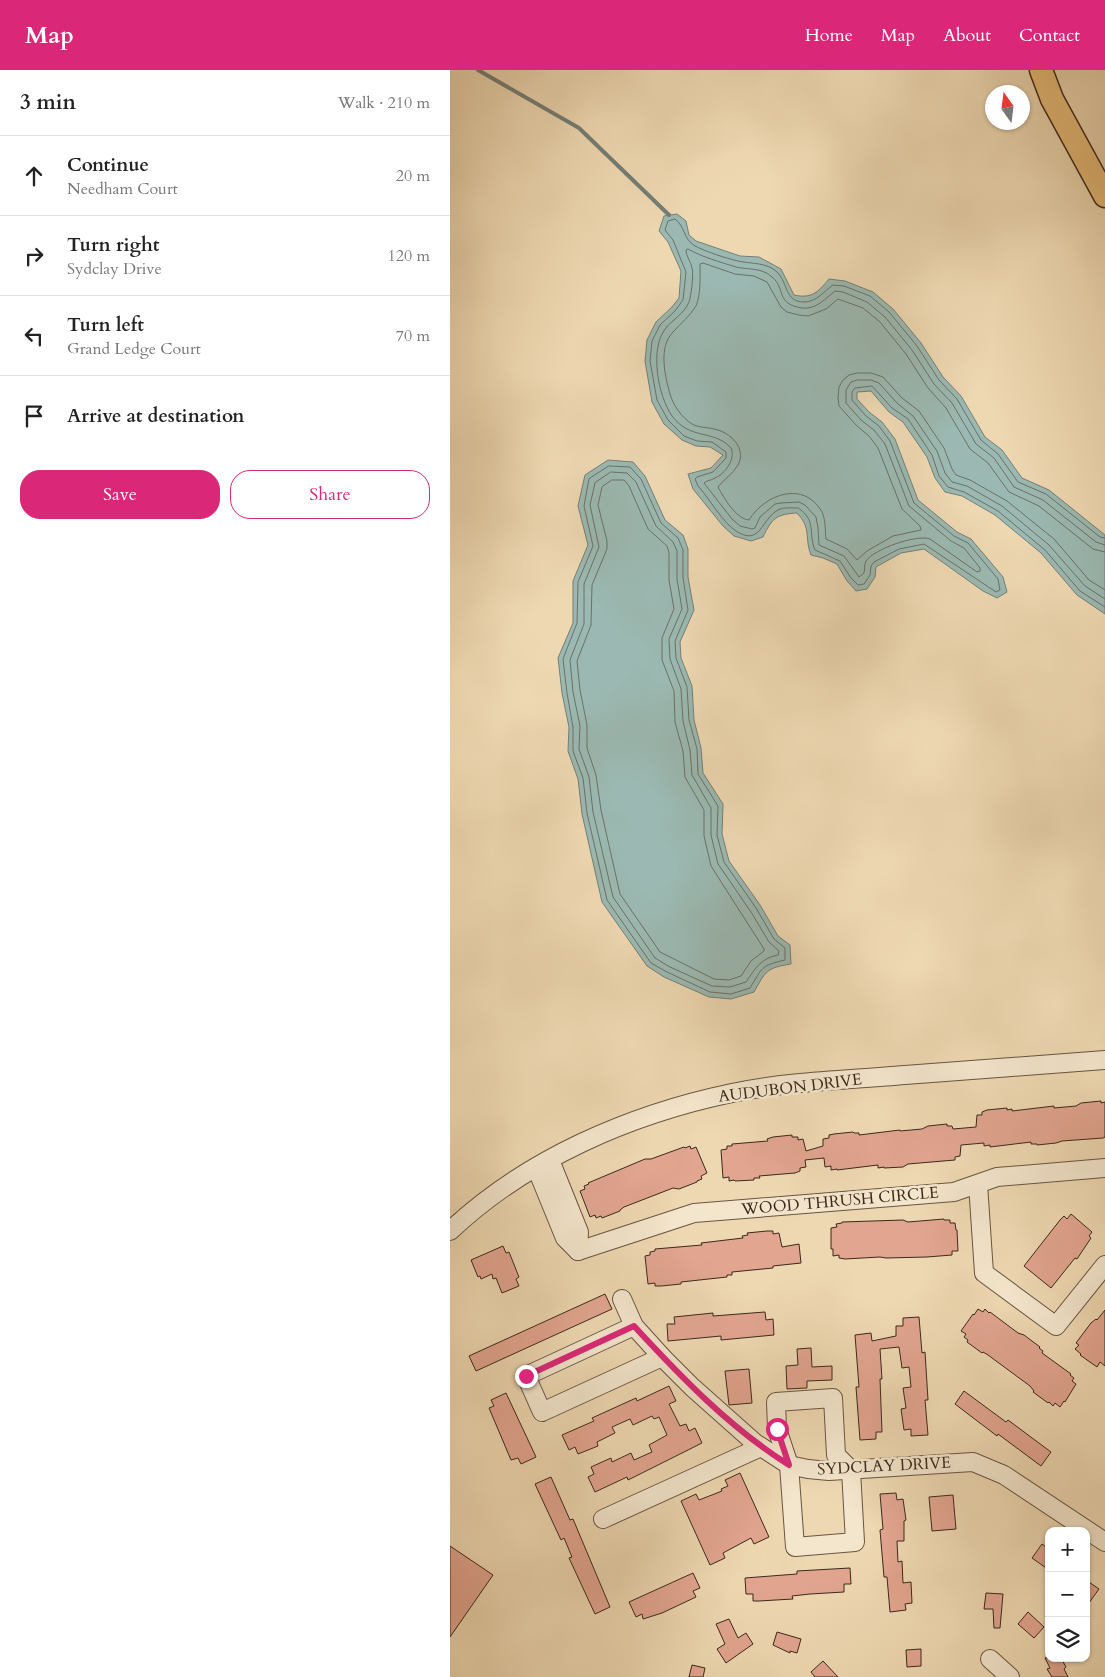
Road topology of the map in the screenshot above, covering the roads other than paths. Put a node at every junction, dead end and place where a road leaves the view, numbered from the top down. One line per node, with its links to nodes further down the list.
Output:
1 (1041, 70): 2 (main road)
2 (1105, 196)
3 (1105, 1060): 4 (street, AUDUBON DRIVE)
4 (543, 1164): 6 (street, WOOD THRUSH CIRCLE); 7 (street, AUDUBON DRIVE)
5 (1105, 1168): 6 (street, WOOD THRUSH CIRCLE)
6 (978, 1184): 8 (street)
7 (450, 1230)
8 (1105, 1265)
9 (622, 1299): 10 (street, SYDCLAY DRIVE)
10 (634, 1326): 11 (street, SYDCLAY DRIVE); 11 (street)
11 (662, 1357): 12 (street, SYDCLAY DRIVE)
12 (761, 1447): 13 (street, SYDCLAY DRIVE); 15 (street)
13 (789, 1465): 14 (street, SYDCLAY DRIVE); 14 (street); 14 (street)
14 (851, 1470): 16 (street, SYDCLAY DRIVE)
15 (603, 1519)
16 (1105, 1542)
17 (990, 1660): 18 (street)
18 (1010, 1677)

